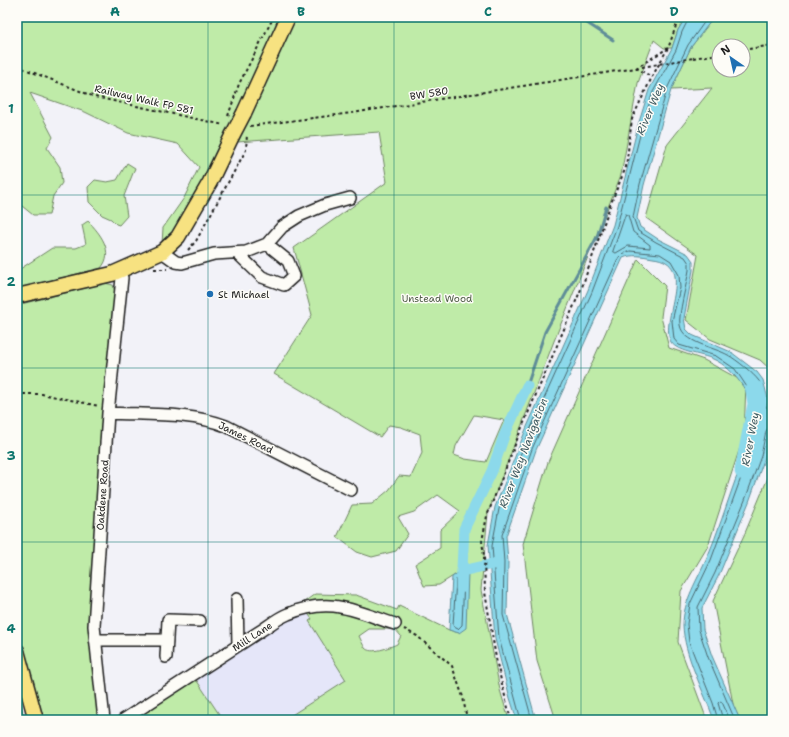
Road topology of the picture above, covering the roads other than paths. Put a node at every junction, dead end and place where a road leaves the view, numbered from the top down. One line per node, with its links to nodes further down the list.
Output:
1 (288, 17): 4 (main road, bridge)
2 (350, 198): 3 (street)
3 (267, 244): 5 (street); 5 (street)
4 (162, 252): 5 (street); 6 (main road)
5 (237, 253)
6 (119, 270): 7 (main road); 8 (street, Oakdene Road)
7 (17, 296)
8 (108, 410): 9 (street, James Road); 13 (street, Oakdene Road)
9 (351, 490)
10 (237, 599): 15 (street)
11 (200, 621): 14 (street)
12 (395, 624): 15 (street, Mill Lane)
13 (95, 640): 14 (street); 19 (street, Oakdene Road)
14 (166, 640): 17 (street)
15 (238, 645): 20 (street, Mill Lane)
16 (17, 652): 18 (main road)
17 (166, 657)
18 (36, 720)
19 (104, 720)
20 (122, 720)

